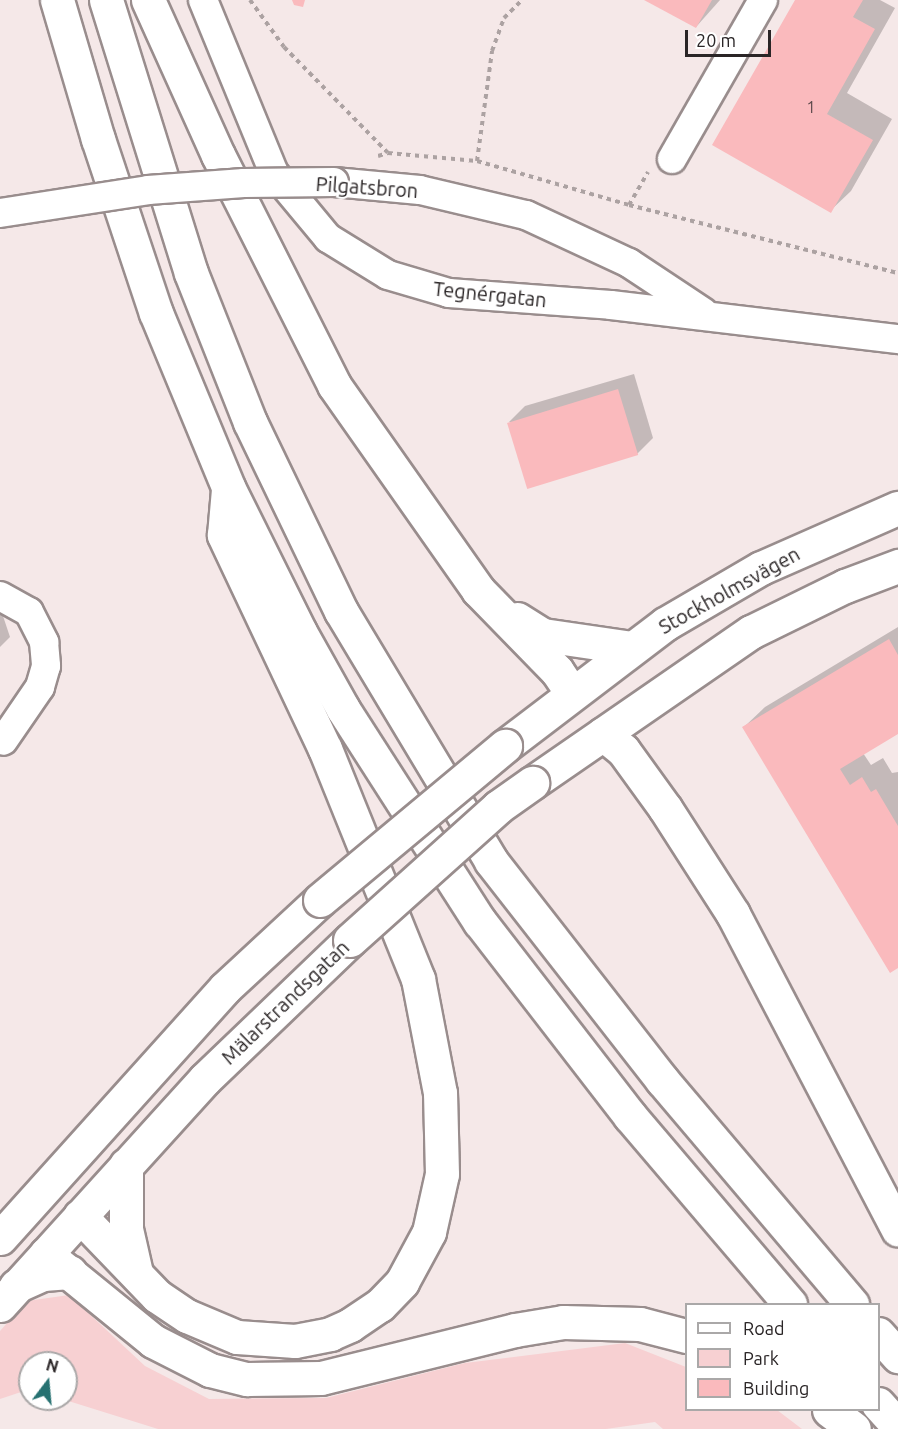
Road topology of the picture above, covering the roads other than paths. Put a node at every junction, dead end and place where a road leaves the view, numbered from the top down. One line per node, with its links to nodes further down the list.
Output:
1 (57, 0): 10 (main road)
2 (106, 0): 28 (main road)
3 (148, 0): 14 (main road)
4 (203, 0): 8 (street, Tegnérgatan)
5 (762, 0): 6 (street)
6 (672, 159)
7 (0, 213): 8 (street, Pilgatsbron, bridge)
8 (707, 315): 9 (street, Tegnérgatan)
9 (898, 339)
10 (228, 487): 25 (main road); 27 (main road)
11 (898, 508): 15 (main road, Stockholmsvägen)
12 (898, 566): 17 (main road)
13 (0, 596): 18 (street)
14 (492, 605): 15 (main road); 16 (main road)
15 (632, 648): 16 (main road, Stockholmsvägen)
16 (572, 693): 17 (main road); 20 (main road, bridge)
17 (603, 734): 19 (main road, Mälarstrandsgatan, bridge); 23 (main road)
18 (3, 741)
19 (126, 1165): 21 (main road, Mälarstrandsgatan); 25 (main road)
20 (47, 1184): 21 (main road); 22 (main road)
21 (80, 1216): 24 (main road, Mälarstrandsgatan); 25 (main road)
22 (8, 1229): 24 (main road)
23 (898, 1230)
24 (58, 1263): 26 (main road); 29 (main road)
25 (136, 1275)
26 (8, 1295)
27 (788, 1303)
28 (850, 1303)
29 (685, 1335)
30 (880, 1335): 31 (main road)
31 (898, 1356)
32 (880, 1405): 34 (main road)
33 (830, 1411): 35 (main road)
34 (898, 1426)
35 (854, 1429)

